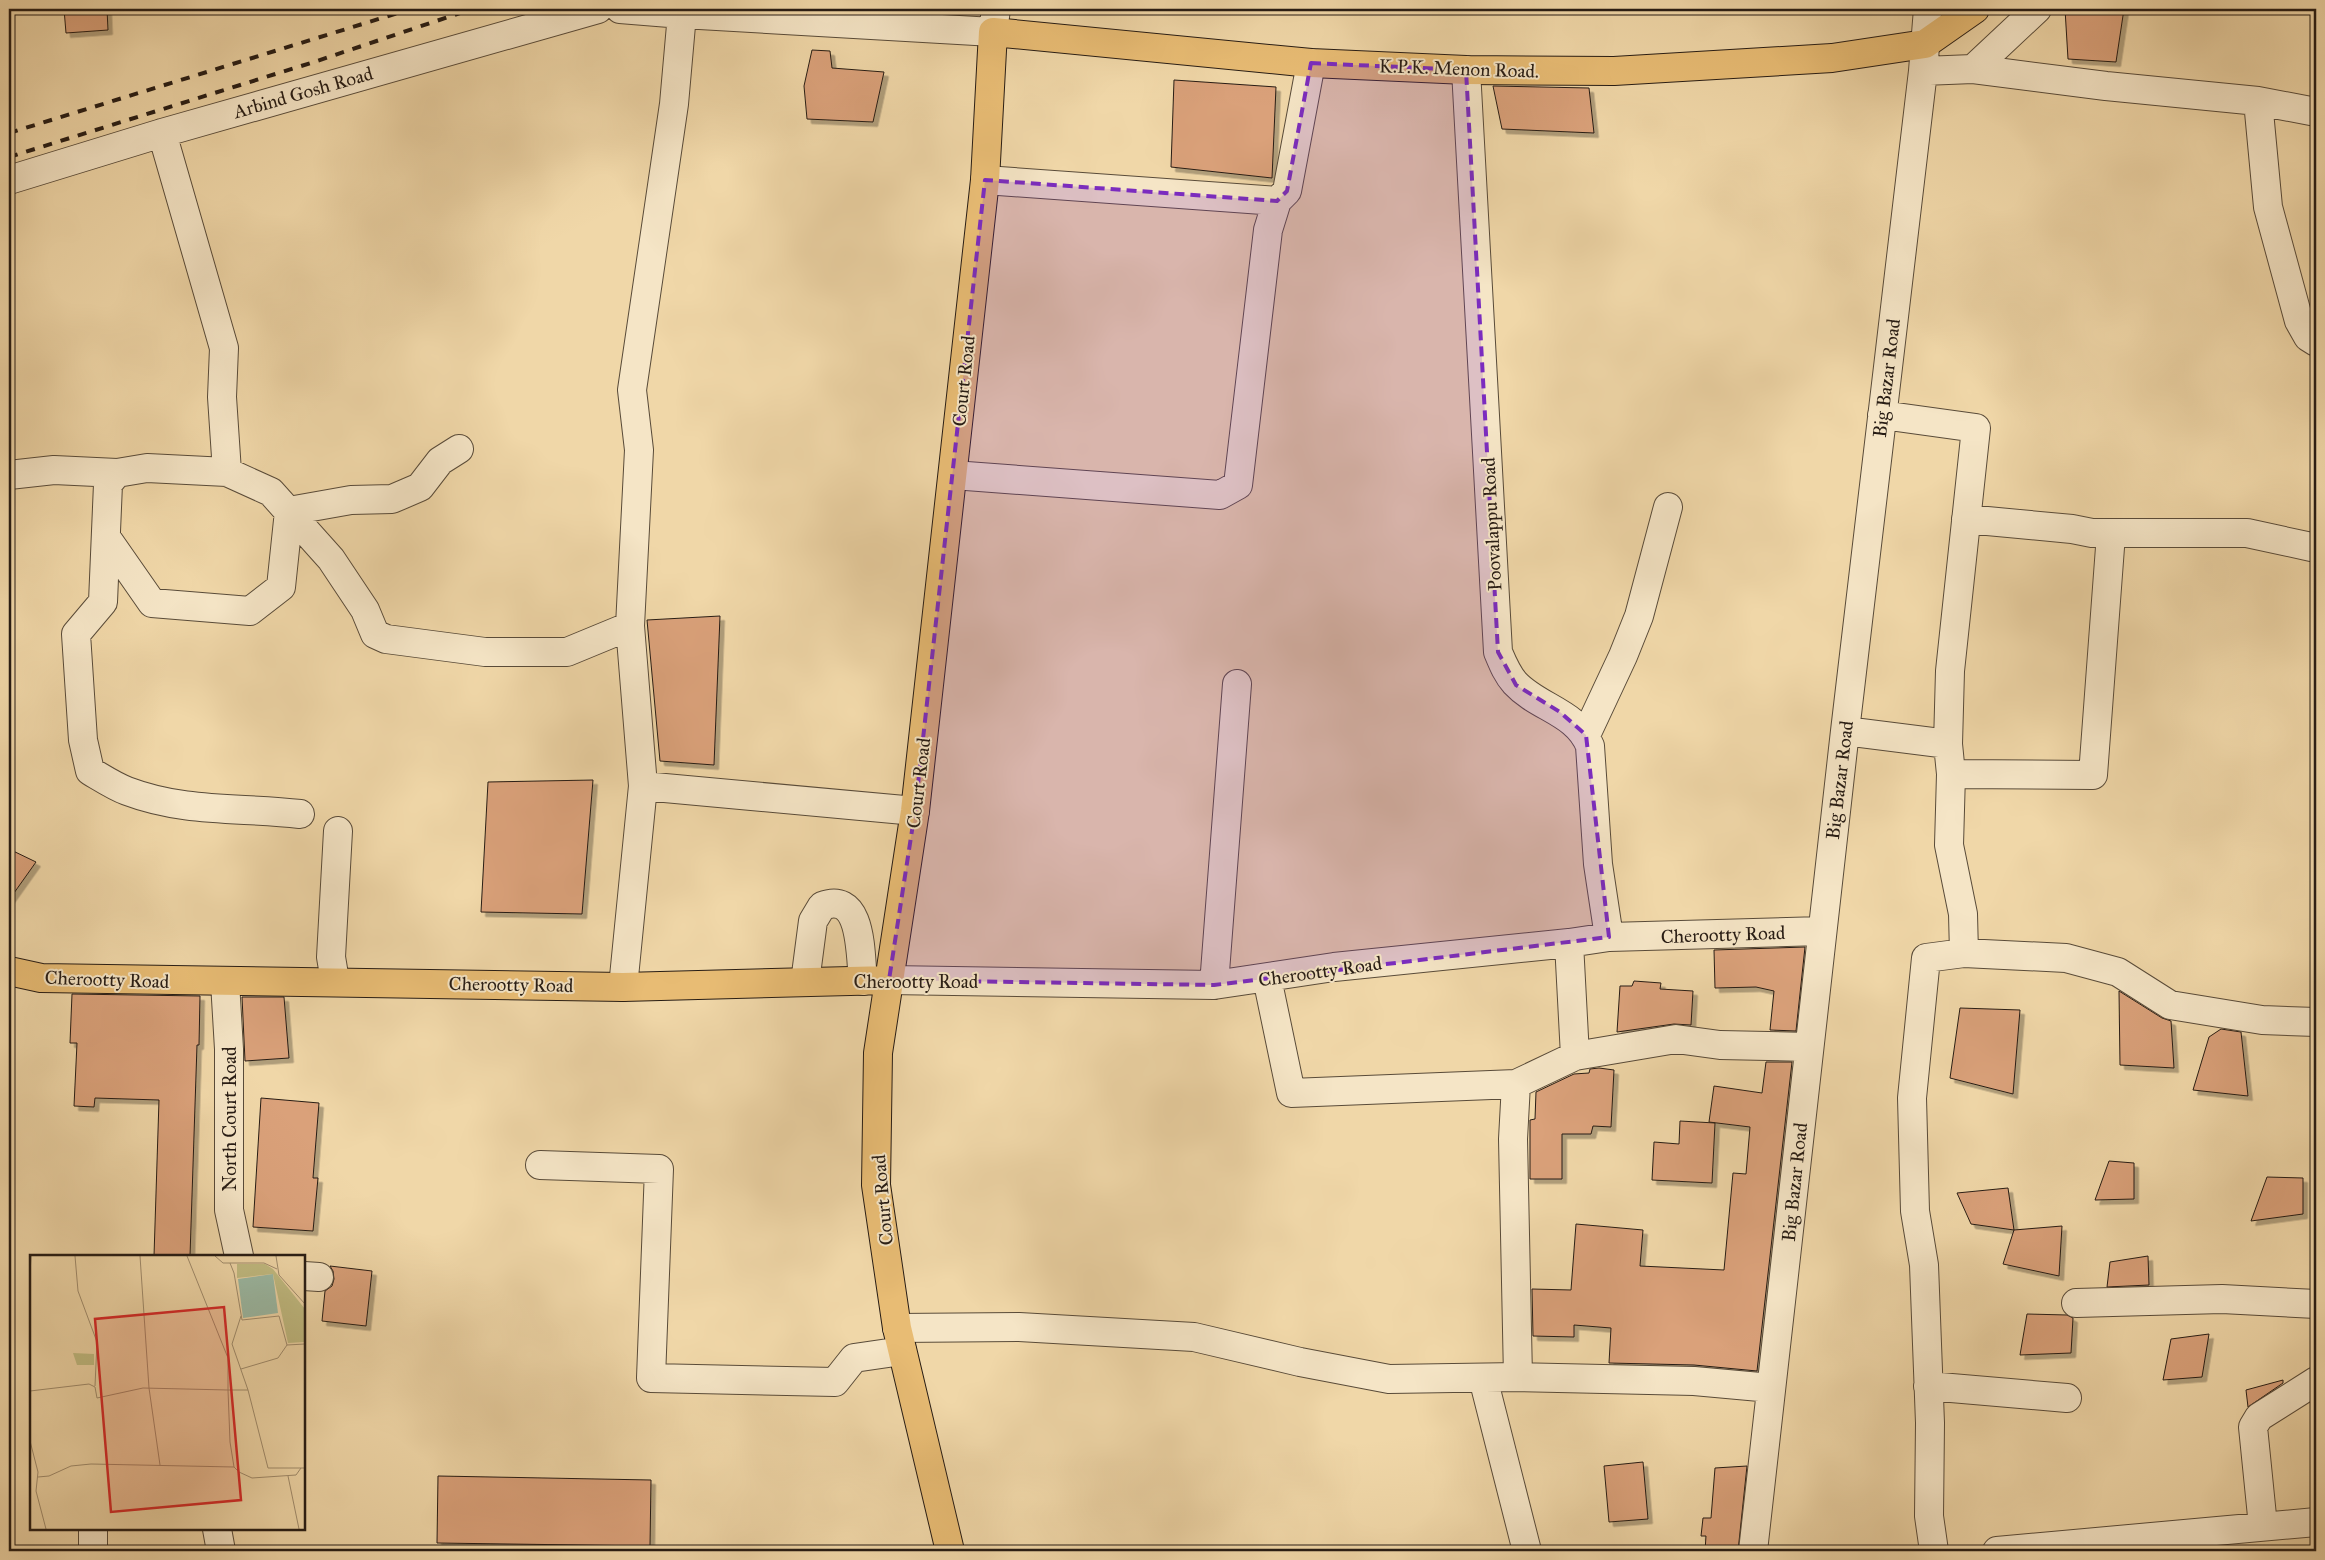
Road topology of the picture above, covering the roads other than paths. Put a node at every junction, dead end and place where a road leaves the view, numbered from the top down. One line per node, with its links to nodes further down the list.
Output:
1 (598, 9): 14 (street, Arbind Gosh Road)
2 (620, 9): 6 (street)
3 (1928, 9): 8 (street, Big Bazar Road)
4 (1974, 9): 8 (main road)
5 (2037, 9): 10 (street)
6 (682, 14): 7 (street); 31 (street)
7 (994, 20): 9 (main road, K.P.K. Menon Road.); 16 (main road, Court Road)
8 (1924, 57): 10 (street); 11 (main road, K.P.K. Menon Road.); 19 (street, Big Bazar Road)
9 (1311, 63): 11 (main road, K.P.K. Menon Road.); 17 (street)
10 (1973, 69): 12 (street)
11 (1466, 70): 34 (street, Poovalappu Road)
12 (2258, 101): 13 (street); 18 (street)
13 (2315, 116)
14 (162, 133): 15 (street, Arbind Gosh Road); 21 (street)
15 (9, 180)
16 (985, 180): 17 (street); 23 (main road, Court Road)
17 (1277, 201): 23 (street)
18 (2316, 342)
19 (1882, 415): 27 (street); 33 (street, Big Bazar Road)
20 (459, 449): 26 (street)
21 (227, 472): 22 (street); 26 (street)
22 (117, 473): 24 (street); 29 (street)
23 (952, 474): 38 (main road, Court Road)
24 (9, 475)
25 (1668, 507): 34 (street)
26 (289, 511): 29 (street); 31 (street)
27 (1966, 519): 28 (street); 35 (street)
28 (2112, 534): 30 (street); 36 (street)
29 (106, 537): 39 (street)
30 (2316, 548)
31 (630, 626): 37 (street)
32 (1236, 684): 51 (street)
33 (1845, 731): 35 (street); 41 (street, Big Bazar Road)
34 (1586, 735): 42 (street)
35 (1948, 744): 36 (street)
36 (1951, 774): 44 (street)
37 (643, 786): 38 (street); 52 (street)
38 (915, 811): 47 (main road, Court Road)
39 (300, 814)
40 (338, 831): 48 (street)
41 (1822, 931): 42 (street, Cherootty Road); 54 (street, Big Bazar Road)
42 (1609, 937): 43 (street, Cherootty Road)
43 (1569, 944): 46 (street, Cherootty Road); 55 (street)
44 (1964, 953): 53 (street); 65 (street)
45 (9, 971): 49 (main road, Cherootty Road)
46 (1267, 978): 51 (street, Cherootty Road); 56 (street)
47 (876, 980): 50 (main road, Cherootty Road); 50 (street); 51 (street, Cherootty Road); 61 (main road, Court Road)
48 (335, 981): 49 (main road, Cherootty Road); 52 (main road, Cherootty Road)
49 (225, 982): 58 (street, North Court Road)
50 (805, 982): 52 (main road, Cherootty Road)
51 (1214, 984)
52 (623, 987)
53 (2316, 1022)
54 (1809, 1047): 55 (street); 66 (street, Big Bazar Road)
55 (1575, 1056): 56 (street)
56 (1516, 1084): 62 (street)
57 (540, 1165): 61 (street)
58 (239, 1255)
59 (2076, 1303): 60 (street)
60 (2316, 1304)
61 (900, 1340): 63 (street); 74 (main road, Court Road)
62 (1518, 1377): 63 (street); 66 (street)
63 (1483, 1378): 75 (street)
64 (2316, 1381): 69 (street)
65 (1928, 1386): 67 (street); 77 (street)
66 (1771, 1388): 76 (street, Big Bazar Road)
67 (2067, 1398)
68 (2316, 1522): 69 (street)
69 (2263, 1526): 78 (street)
70 (94, 1530): 72 (street)
71 (217, 1530): 73 (street)
72 (93, 1551)
73 (221, 1551)
74 (950, 1551)
75 (1527, 1551)
76 (1753, 1551)
77 (1934, 1551)
78 (1997, 1551)

